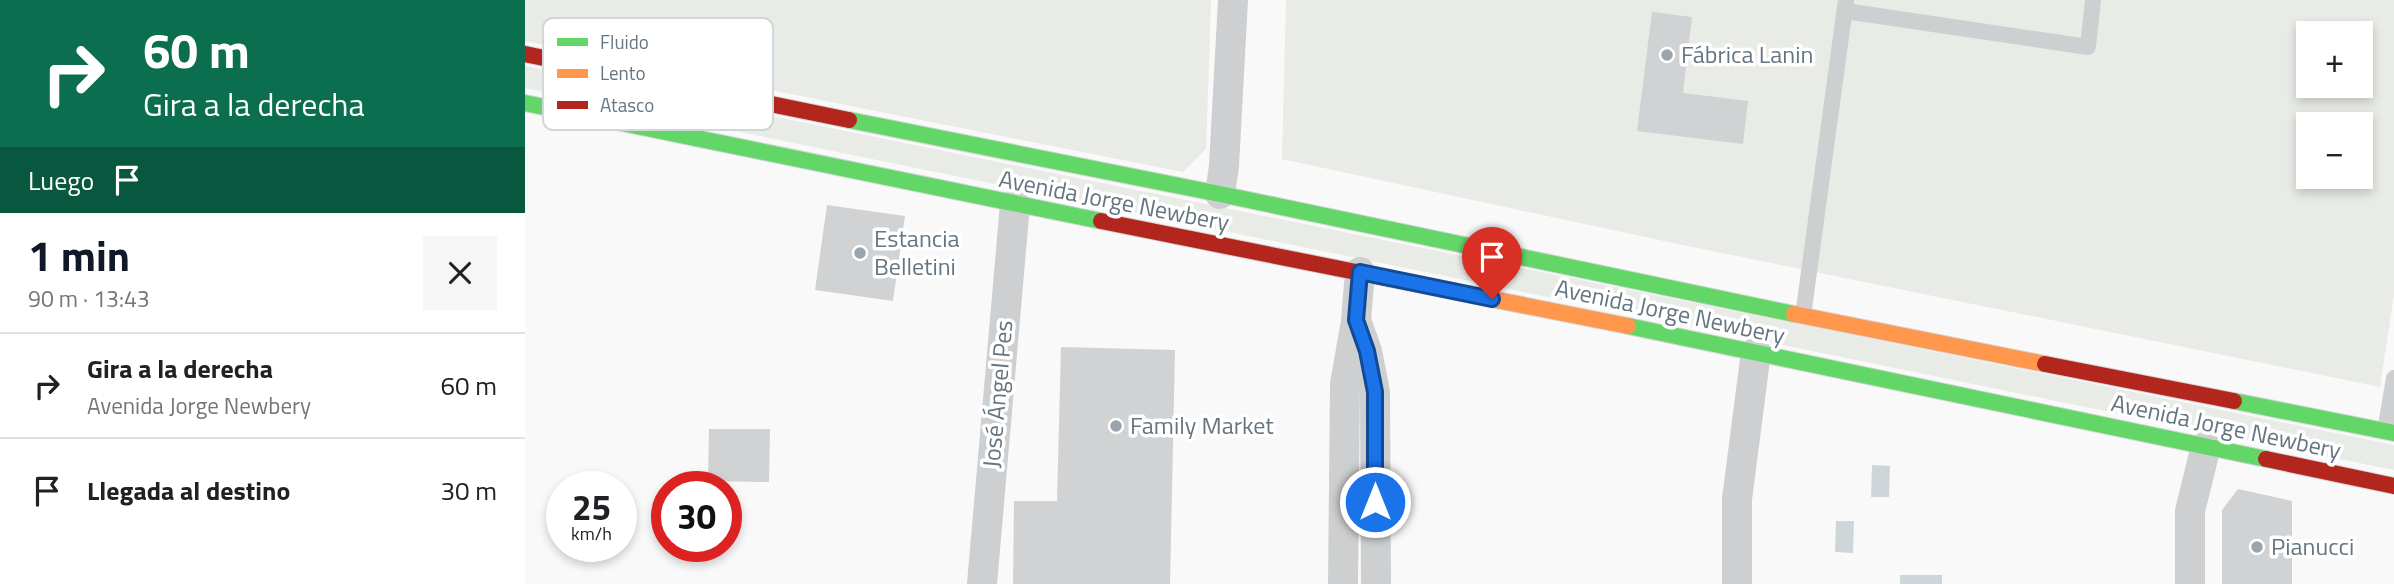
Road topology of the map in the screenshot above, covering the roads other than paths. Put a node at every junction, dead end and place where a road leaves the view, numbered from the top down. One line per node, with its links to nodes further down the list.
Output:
1 (1233, 0): 10 (street)
2 (2093, 0): 3 (lane)
3 (1845, 5): 13 (lane)
4 (525, 54): 5 (main road, Avenida Jorge Newbery)
5 (543, 58)
6 (525, 103): 8 (main road, Avenida Jorge Newbery)
7 (773, 105): 10 (main road, Avenida Jorge Newbery)
8 (543, 107)
9 (656, 130): 11 (main road, Avenida Jorge Newbery)
10 (1220, 194): 13 (main road, Avenida Jorge Newbery)
11 (1015, 204): 12 (main road, Avenida Jorge Newbery); 20 (street, José Ángel Pes)
12 (1360, 272): 14 (street); 15 (main road, Avenida Jorge Newbery)
13 (1803, 316): 17 (main road, Avenida Jorge Newbery)
14 (1356, 320): 21 (street); 22 (street)
15 (1756, 352): 18 (main road, Avenida Jorge Newbery); 23 (street)
16 (2394, 378): 17 (lane)
17 (2389, 433)
18 (2206, 446): 19 (main road, Avenida Jorge Newbery); 24 (street)
19 (2394, 486)
20 (982, 584)
21 (1343, 584)
22 (1375, 584)
23 (1737, 584)
24 (2190, 584)

